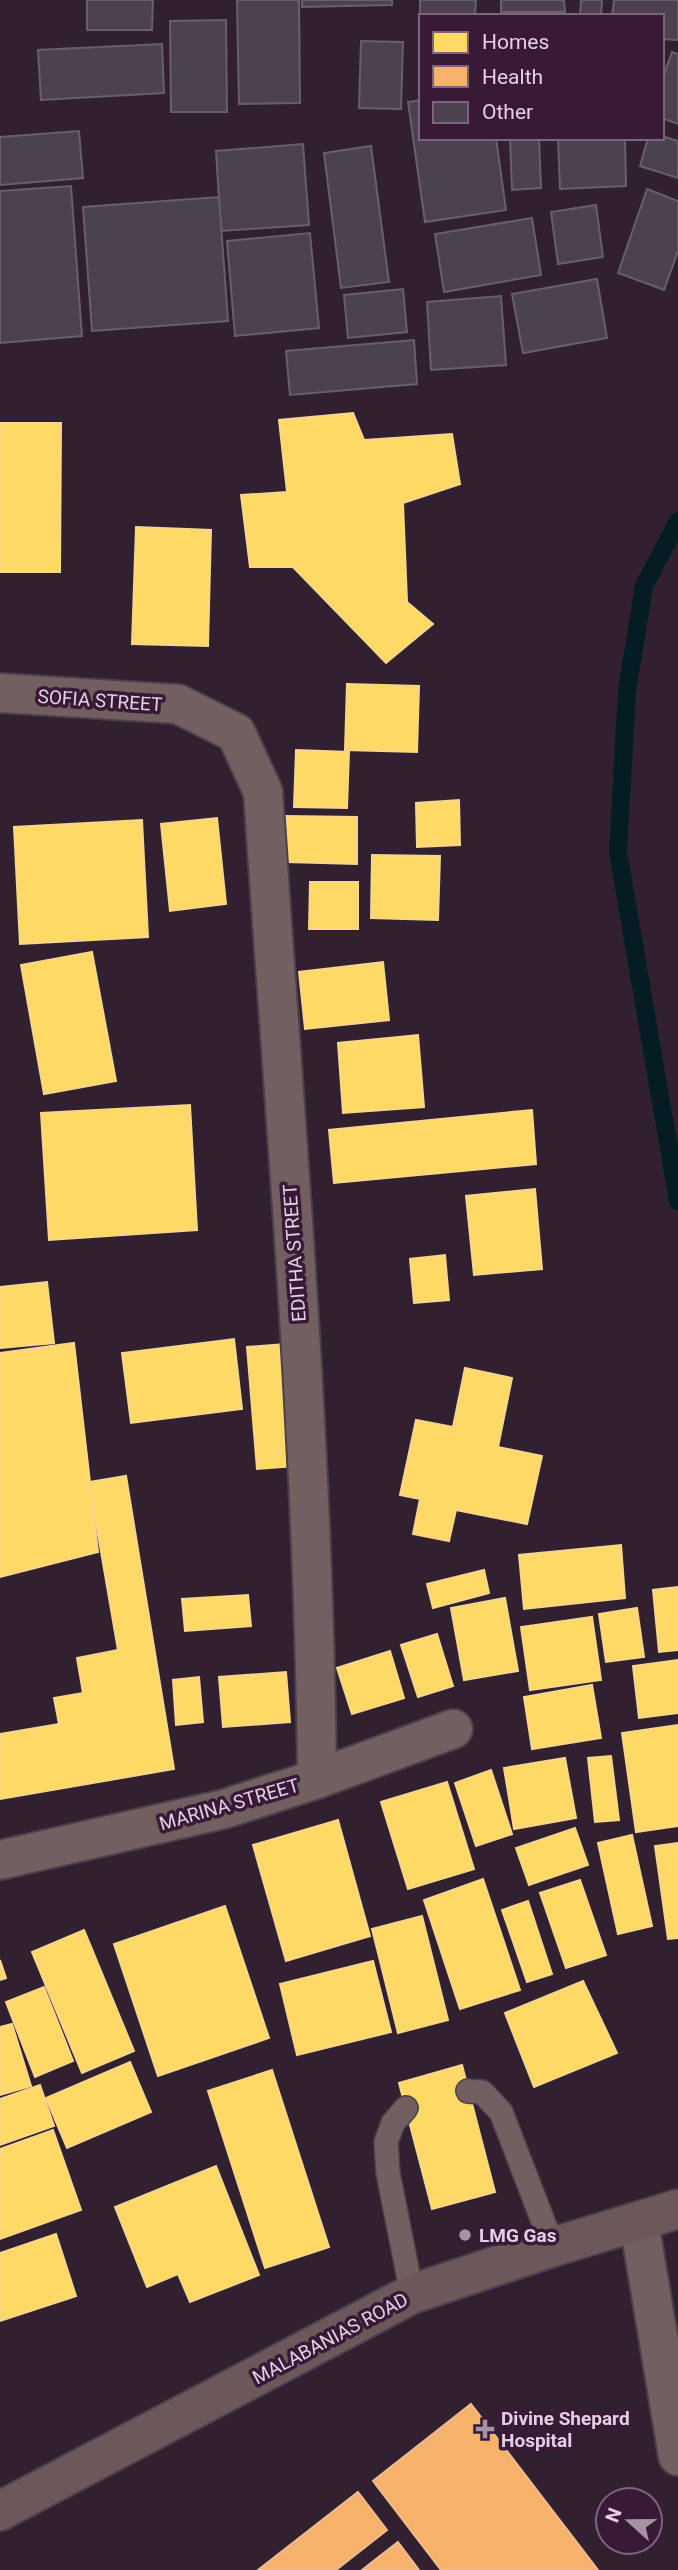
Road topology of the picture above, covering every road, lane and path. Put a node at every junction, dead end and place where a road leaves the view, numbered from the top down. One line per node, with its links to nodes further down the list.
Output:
1 (0, 693): 2 (street, SOFIA STREET)
2 (236, 733): 4 (street, EDITHA STREET)
3 (453, 1729): 4 (street, MARINA STREET)
4 (317, 1779): 5 (street, MARINA STREET)
5 (0, 1860)
6 (468, 2091): 10 (lane)
7 (406, 2108): 11 (lane)
8 (678, 2209): 9 (main road, MALABANIAS ROAD)
9 (639, 2222): 10 (main road, MALABANIAS ROAD); 12 (street)
10 (553, 2247): 11 (main road, MALABANIAS ROAD)
11 (412, 2294): 13 (main road, MALABANIAS ROAD)
12 (678, 2456)
13 (0, 2511)

